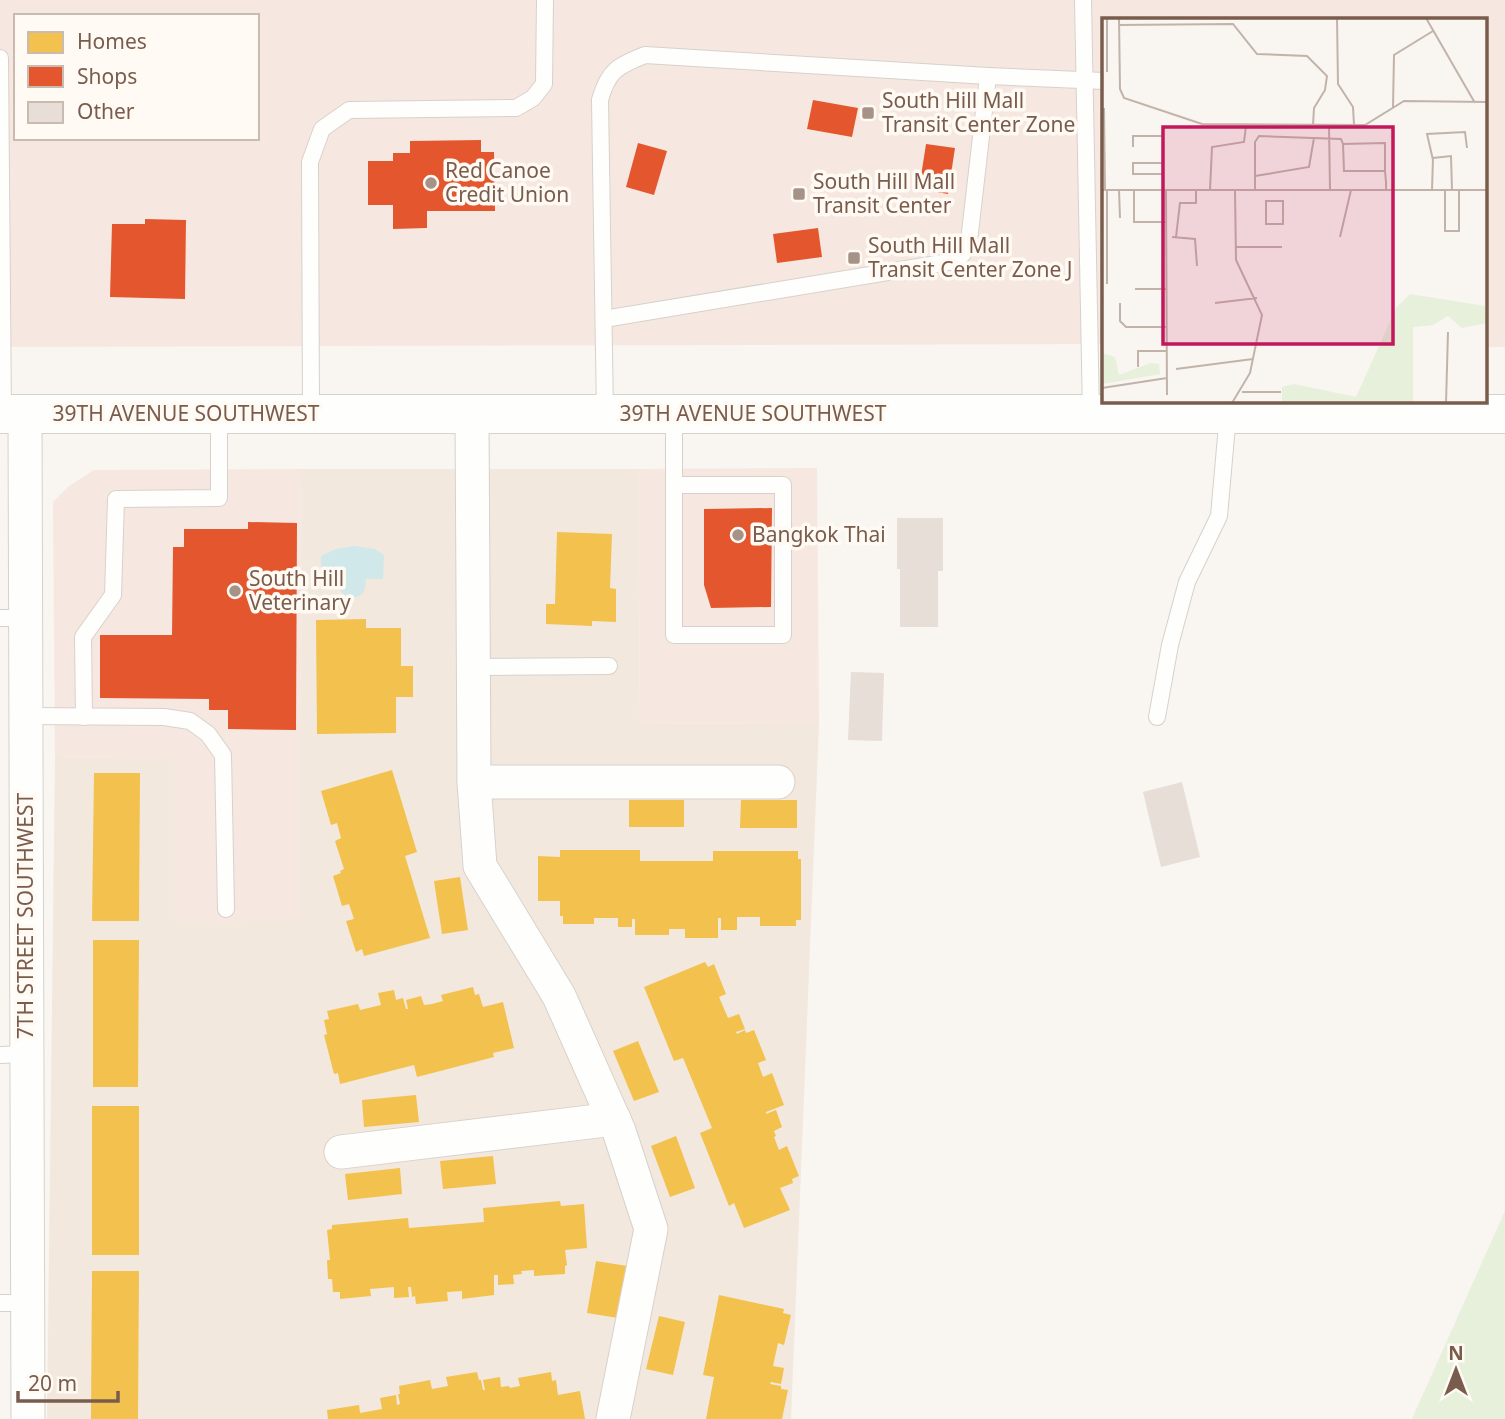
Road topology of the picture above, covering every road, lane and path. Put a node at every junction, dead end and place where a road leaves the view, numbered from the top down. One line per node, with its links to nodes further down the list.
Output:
1 (545, 0): 13 (lane)
2 (1083, 0): 5 (lane)
3 (0, 58): 7 (lane)
4 (988, 76): 5 (lane); 9 (lane); 9 (lane)
5 (1085, 81): 6 (lane); 17 (lane)
6 (1102, 81)
7 (1, 235): 8 (lane)
8 (1, 310): 11 (lane)
9 (604, 319): 15 (lane)
10 (1454, 407): 18 (main road, 39TH AVENUE SOUTHWEST); 19 (main road, 39TH AVENUE SOUTHWEST)
11 (9, 414): 12 (main road, 39TH AVENUE SOUTHWEST); 21 (street, 7TH STREET SOUTHWEST)
12 (219, 414): 13 (main road, 39TH AVENUE SOUTHWEST); 25 (lane)
13 (311, 414): 14 (main road, 39TH AVENUE SOUTHWEST)
14 (472, 414): 15 (main road, 39TH AVENUE SOUTHWEST); 23 (street)
15 (605, 414): 16 (main road, 39TH AVENUE SOUTHWEST)
16 (674, 414): 17 (main road, 39TH AVENUE SOUTHWEST); 20 (lane)
17 (1091, 414): 18 (main road, 39TH AVENUE SOUTHWEST)
18 (1228, 414): 26 (lane)
19 (1505, 414)
20 (674, 485): 20 (lane)
21 (12, 618): 24 (street, 7TH STREET SOUTHWEST)
22 (609, 666): 23 (lane)
23 (474, 667): 27 (street)
24 (26, 716): 25 (lane); 30 (street, 7TH STREET SOUTHWEST)
25 (84, 717): 29 (lane)
26 (1157, 717)
27 (474, 782): 28 (street); 31 (street)
28 (778, 782)
29 (226, 909)
30 (13, 1054): 33 (street, 7TH STREET SOUTHWEST)
31 (614, 1119): 32 (street); 35 (street)
32 (341, 1152)
33 (14, 1303): 34 (street, 7TH STREET SOUTHWEST)
34 (28, 1419)
35 (613, 1419)

